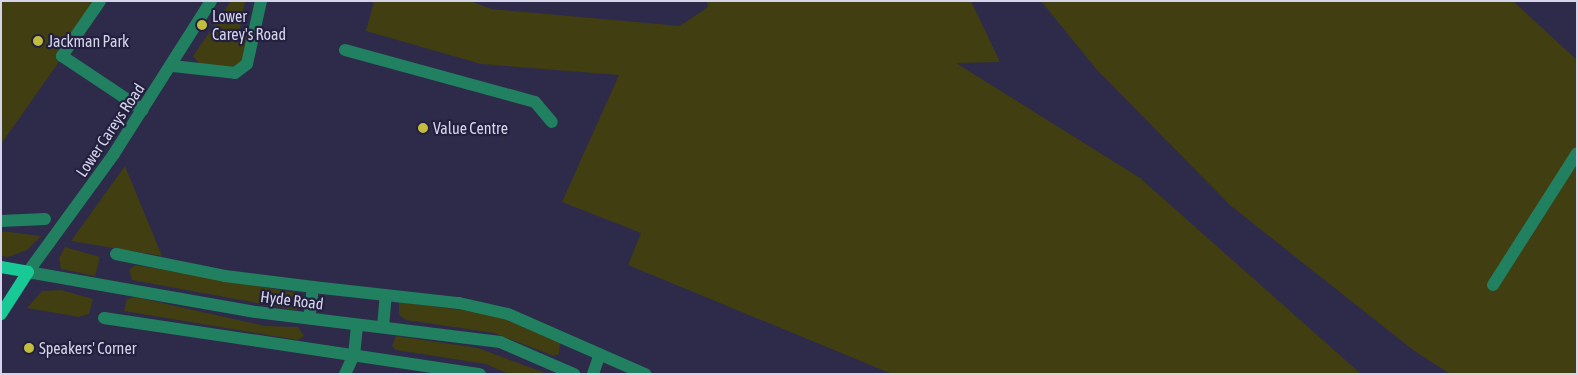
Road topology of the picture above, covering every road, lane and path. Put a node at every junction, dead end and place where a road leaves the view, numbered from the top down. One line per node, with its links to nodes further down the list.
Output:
1 (100, 1): 6 (street)
2 (211, 1): 5 (street, Lower Careys Road)
3 (261, 1): 5 (street)
4 (345, 50): 7 (street)
5 (173, 66): 6 (street, Lower Careys Road)
6 (143, 110): 13 (street, Lower Careys Road)
7 (552, 122)
8 (1577, 153): 14 (street)
9 (44, 219): 10 (street)
10 (1, 221)
11 (116, 254): 15 (street)
12 (1, 267): 13 (main road, Hyde Road)
13 (28, 272): 17 (main road); 19 (street, Hyde Road)
14 (1493, 285)
15 (313, 287): 16 (street); 19 (street)
16 (386, 295): 21 (street); 22 (street)
17 (1, 314)
18 (104, 318): 23 (street)
19 (309, 318): 20 (street, Hyde Road)
20 (357, 325): 21 (street, Hyde Road); 23 (street)
21 (383, 327): 26 (street, Hyde Road)
22 (600, 354): 27 (street); 28 (street)
23 (354, 355): 24 (street); 25 (street)
24 (345, 374)
25 (480, 374)
26 (574, 374)
27 (593, 374)
28 (645, 374)

